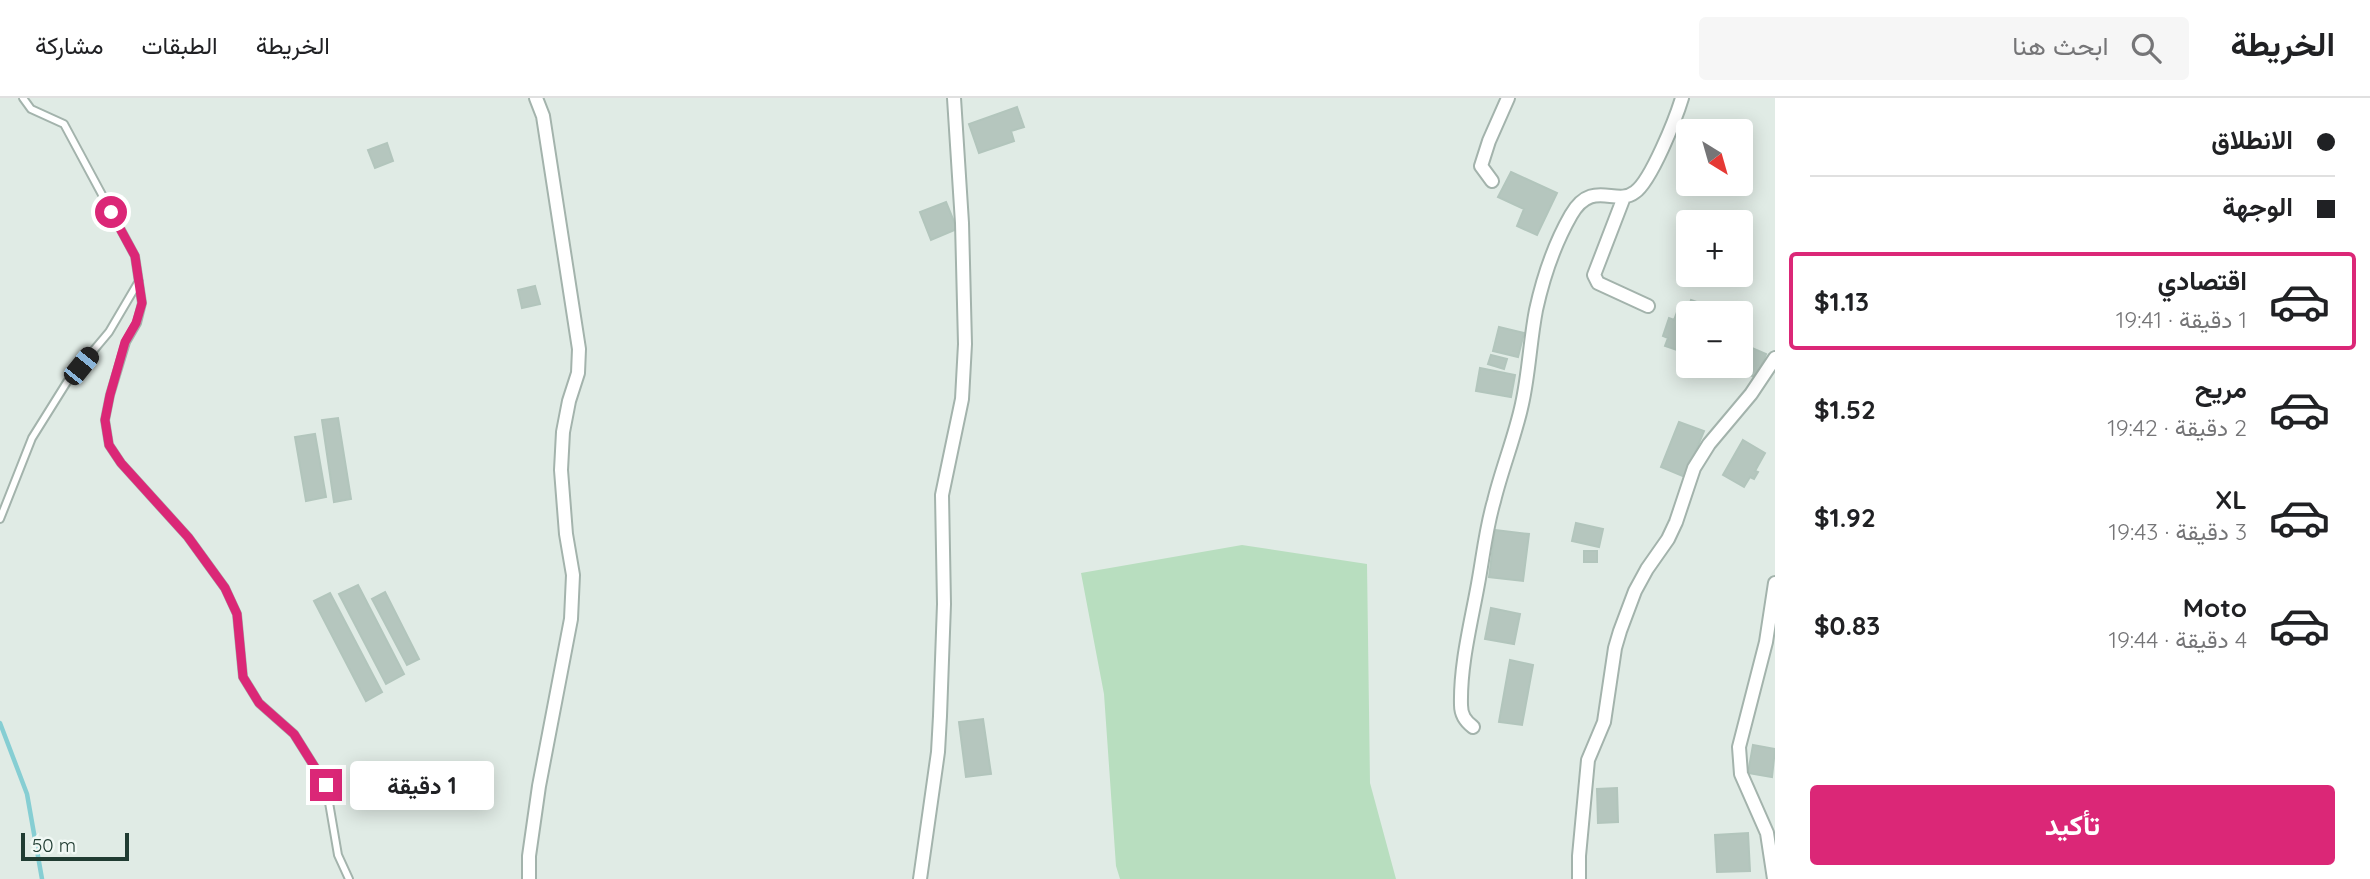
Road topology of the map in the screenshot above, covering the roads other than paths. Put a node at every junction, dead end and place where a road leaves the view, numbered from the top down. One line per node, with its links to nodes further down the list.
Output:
1 (23, 98): 8 (lane)
2 (536, 98): 15 (street)
3 (954, 98): 16 (street)
4 (1508, 98): 6 (street)
5 (1682, 98): 7 (street)
6 (1492, 181)
7 (1624, 197): 9 (street); 13 (street)
8 (140, 280): 11 (lane); 14 (lane)
9 (1648, 306)
10 (1775, 358): 17 (street)
11 (0, 519)
12 (1775, 583): 18 (street)
13 (1473, 727)
14 (349, 879)
15 (529, 879)
16 (920, 879)
17 (1579, 879)
18 (1774, 879)

